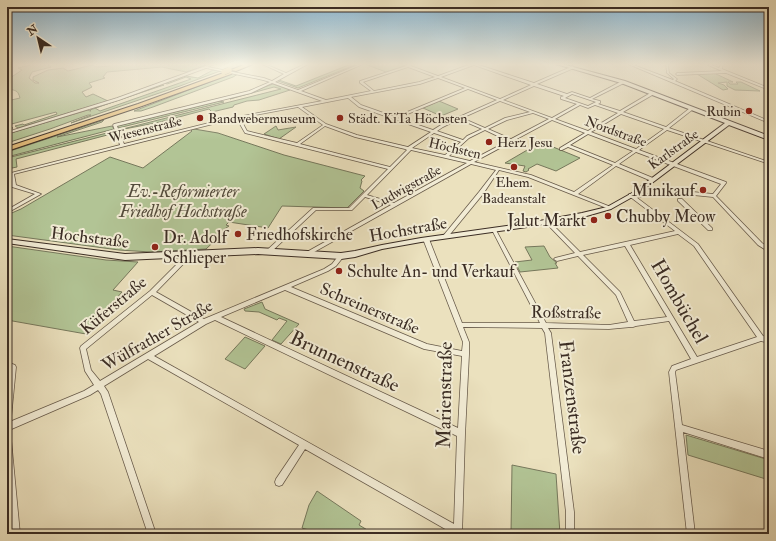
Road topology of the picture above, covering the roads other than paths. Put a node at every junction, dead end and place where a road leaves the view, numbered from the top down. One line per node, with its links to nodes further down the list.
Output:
1 (143, 89): 38 (street)
2 (177, 89): 47 (highway)
3 (181, 89): 48 (highway)
4 (257, 89): 44 (street)
5 (370, 89): 15 (street)
6 (388, 89): 15 (street)
7 (465, 89): 29 (street)
8 (471, 89): 21 (street, Nordstraße)
9 (523, 89): 21 (street)
10 (549, 89): 17 (street)
11 (609, 89): 19 (street)
12 (643, 89): 16 (main road)
13 (692, 89): 32 (street)
14 (298, 90): 20 (street)
15 (374, 92): 18 (street)
16 (653, 93): 25 (main road); 27 (street)
17 (566, 95): 19 (street); 22 (street)
18 (350, 97): 20 (street); 29 (street)
19 (591, 98): 23 (street)
20 (319, 100): 24 (street, Wiesenstraße)
21 (500, 100): 26 (street, Nordstraße); 30 (street)
22 (580, 104): 23 (street); 31 (street, Ludwigstraße)
23 (595, 104): 27 (street)
24 (299, 106): 28 (street, Wiesenstraße); 34 (street, Höchsten)
25 (690, 108): 33 (main road); 35 (street)
26 (533, 112): 31 (street, Nordstraße); 36 (street)
27 (620, 113): 35 (street); 39 (street)
28 (238, 118): 44 (street, Wiesenstraße); 45 (street)
29 (395, 118): 37 (street)
30 (459, 118): 36 (street); 37 (street)
31 (553, 119): 39 (street, Nordstraße); 41 (street, Ludwigstraße)
32 (769, 122)
33 (728, 123): 40 (main road); 42 (main road, Karlstraße)
34 (325, 125): 45 (street); 49 (street, Höchsten)
35 (667, 128): 42 (street); 51 (street)
36 (485, 129): 41 (street); 43 (street)
37 (433, 131): 43 (street); 49 (street)
38 (7, 133)
39 (588, 133): 46 (street); 51 (street, Nordstraße)
40 (769, 136)
41 (512, 141): 53 (street, Ludwigstraße)
42 (705, 141): 54 (street); 55 (main road, Karlstraße)
43 (462, 142): 52 (street)
44 (122, 145): 59 (street, Wiesenstraße)
45 (297, 145): 57 (street)
46 (567, 145): 50 (street); 56 (street)
47 (7, 146)
48 (7, 149)
49 (409, 149): 52 (street, Höchsten); 57 (street)
50 (561, 149)
51 (637, 150): 55 (street, Nordstraße); 56 (street)
52 (446, 157): 53 (street, Höchsten)
53 (471, 163): 58 (street, Höchsten); 66 (street, Ludwigstraße)
54 (769, 163)
55 (672, 164): 60 (main road, Karlstraße); 64 (street, Nordstraße)
56 (616, 165): 60 (street); 61 (street)
57 (391, 168): 62 (street)
58 (498, 169): 61 (street, Höchsten); 73 (street)
59 (10, 174): 68 (street)
60 (651, 179): 63 (main road, Karlstraße)
61 (575, 194): 67 (street, Höchsten)
62 (364, 195): 66 (street); 78 (street)
63 (631, 195): 65 (street); 67 (main road, Hochstraße); 72 (street)
64 (714, 196): 65 (street); 77 (street)
65 (677, 197): 70 (street)
66 (395, 205): 80 (street, Ludwigstraße)
67 (609, 208): 69 (main road, Hochstraße)
68 (7, 212)
69 (547, 222): 71 (main road, Hochstraße); 82 (street)
70 (710, 229)
71 (494, 230): 73 (main road, Hochstraße); 92 (street, Franzenstraße)
72 (680, 232): 76 (street, Hombüchel); 93 (street)
73 (445, 237): 74 (main road, Hochstraße)
74 (426, 239): 83 (main road, Hochstraße); 91 (street, Marienstraße)
75 (7, 241): 79 (main road, Hochstraße)
76 (627, 244): 82 (street); 88 (street, Hombüchel)
77 (767, 250): 81 (street)
78 (268, 252): 79 (main road, Hochstraße); 80 (main road, Hochstraße)
79 (190, 254): 86 (street, Küferstraße)
80 (307, 254): 83 (main road, Hochstraße)
81 (769, 254)
82 (579, 255): 84 (street); 90 (street)
83 (341, 256): 85 (street, Wülfrather Straße)
84 (557, 259)
85 (287, 288): 87 (street, Wülfrather Straße); 95 (street, Schreinerstraße)
86 (152, 292): 89 (street); 99 (street, Küferstraße)
87 (215, 317): 89 (street, Wülfrather Straße); 103 (street, Brunnenstraße)
88 (670, 318): 90 (street, Roßstraße); 97 (street, Hombüchel)
89 (204, 322): 96 (street, Wülfrather Straße)
90 (633, 324): 92 (street, Roßstraße)
91 (460, 325): 92 (street, Roßstraße); 95 (street, Marienstraße)
92 (544, 326): 111 (street, Franzenstraße)
93 (761, 338): 94 (street); 97 (street)
94 (769, 340)
95 (466, 354): 103 (street, Marienstraße)
96 (148, 356): 99 (street, Wülfrather Straße); 105 (street)
97 (695, 360): 102 (street, Hombüchel)
98 (7, 365): 100 (street)
99 (99, 386): 101 (street, Wülfrather Straße); 110 (street)
100 (7, 418)
101 (7, 427)
102 (678, 427): 106 (street); 112 (street, Hombüchel)
103 (460, 434): 108 (street, Marienstraße)
104 (7, 439): 109 (street)
105 (304, 444): 107 (street); 108 (street)
106 (769, 455)
107 (279, 482)
108 (458, 532)
109 (16, 534)
110 (152, 534)
111 (570, 534)
112 (691, 534)

